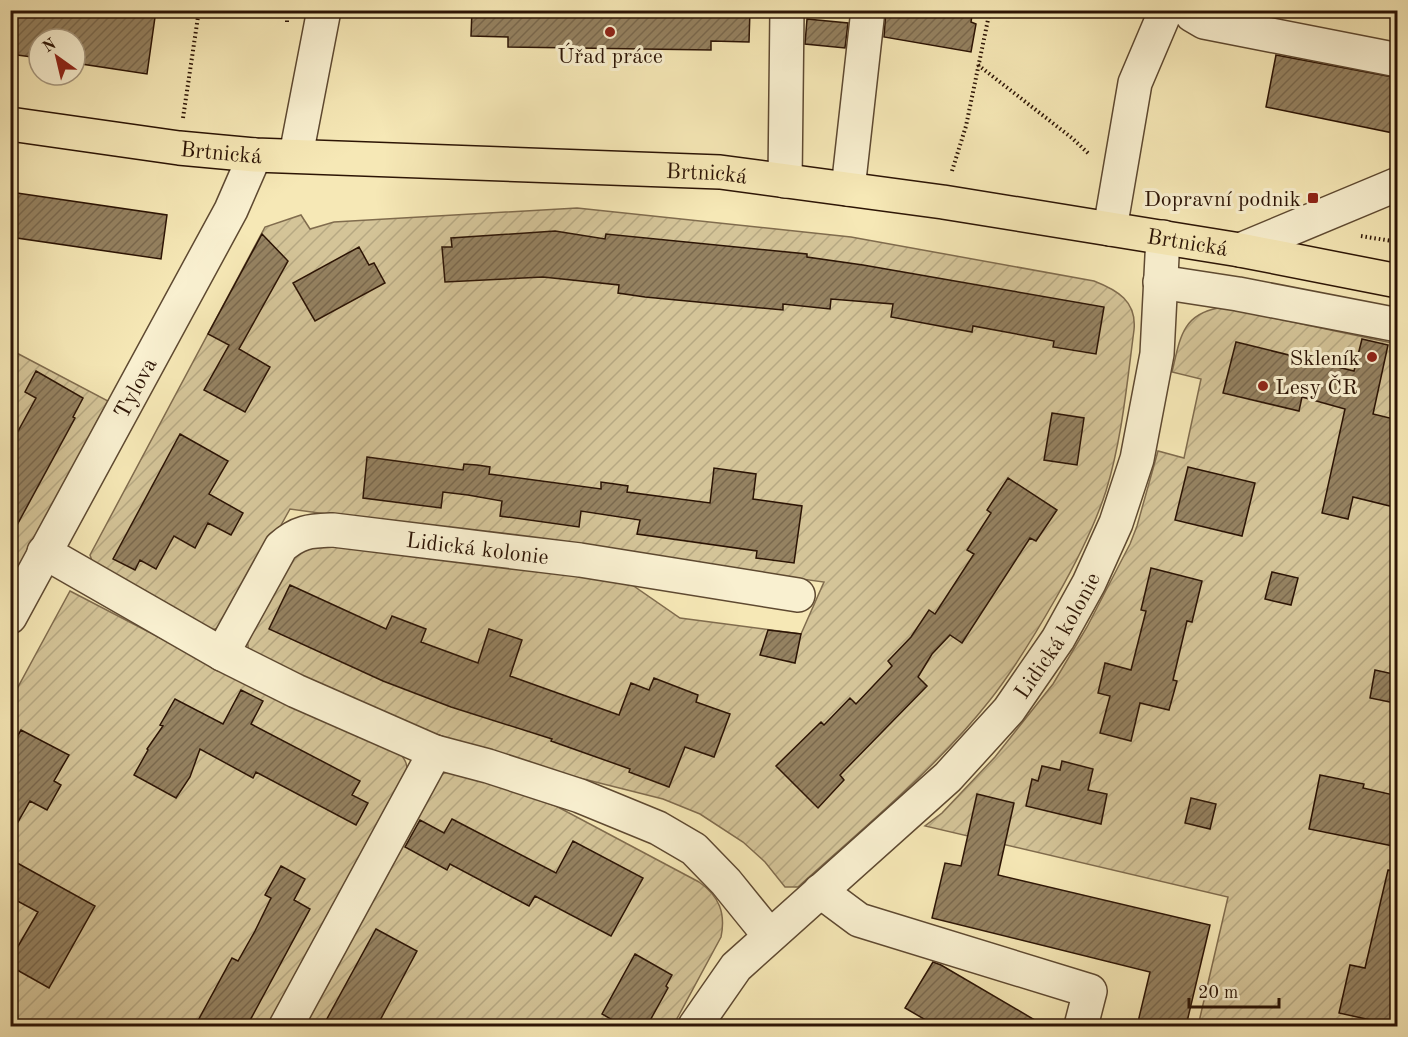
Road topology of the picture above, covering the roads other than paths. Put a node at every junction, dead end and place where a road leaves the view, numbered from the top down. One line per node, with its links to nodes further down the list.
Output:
1 (324, 10): 9 (street)
2 (787, 10): 10 (street)
3 (868, 10): 12 (street)
4 (1166, 10): 13 (street)
5 (1189, 10): 6 (street)
6 (1398, 60)
7 (10, 124): 8 (main road, Brtnická)
8 (255, 155): 9 (main road, Brtnická); 19 (street, Tylova)
9 (296, 155): 10 (main road, Brtnická)
10 (785, 181): 12 (main road, Brtnická)
11 (1398, 184): 15 (street)
12 (848, 189): 13 (main road, Brtnická)
13 (1110, 229): 14 (main road, Brtnická)
14 (1163, 237): 15 (main road, Brtnická); 17 (street, Lidická kolonie)
15 (1240, 250): 16 (main road, Brtnická)
16 (1398, 280)
17 (1161, 282): 18 (street, Brtnická); 24 (street, Lidická kolonie)
18 (1398, 325)
19 (44, 552): 21 (street, Tylova); 22 (street)
20 (798, 595): 22 (street, Lidická kolonie)
21 (10, 617)
22 (222, 654): 23 (street)
23 (435, 752): 25 (street); 26 (street)
24 (820, 891): 25 (street, Lidická kolonie); 28 (street)
25 (769, 935): 27 (street, Lidická kolonie)
26 (286, 1026)
27 (695, 1026)
28 (1081, 1026)

